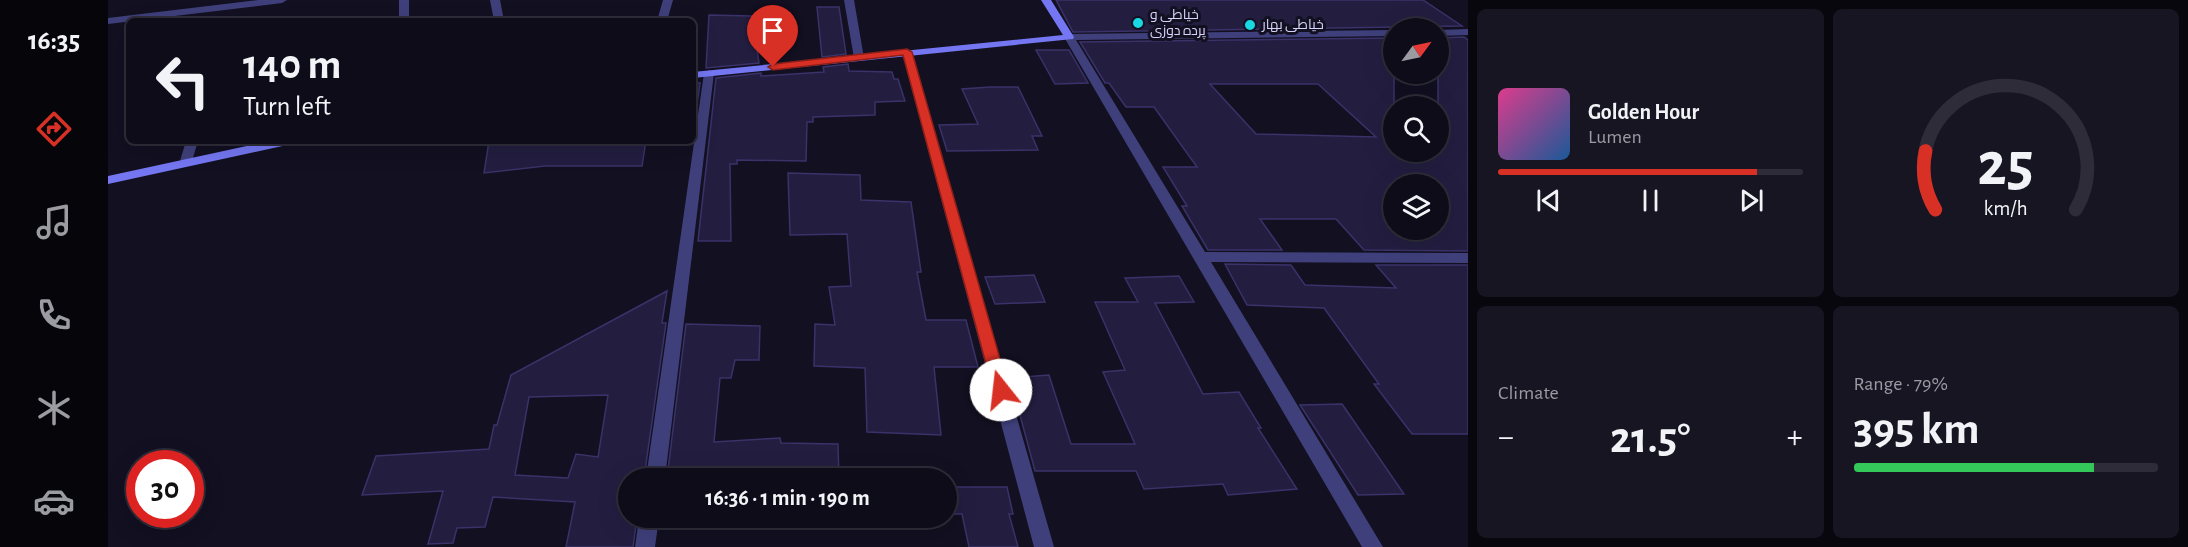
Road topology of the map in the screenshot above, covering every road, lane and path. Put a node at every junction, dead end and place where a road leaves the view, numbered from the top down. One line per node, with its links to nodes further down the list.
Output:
1 (282, 0): 7 (street)
2 (404, 0): 10 (street)
3 (495, 0): 11 (street)
4 (668, 0): 12 (street)
5 (849, 0): 20 (street)
6 (1046, 0): 18 (street)
7 (231, 7): 8 (street); 9 (street)
8 (134, 18)
9 (228, 18)
10 (404, 18)
11 (498, 18)
12 (663, 18)
13 (126, 19): 14 (street)
14 (108, 21)
15 (1468, 32): 17 (street)
16 (1383, 33): 18 (street)
17 (1449, 33)
18 (1069, 38): 19 (street); 27 (street)
19 (907, 52): 20 (street); 32 (street)
20 (859, 58): 21 (street)
21 (709, 73): 22 (street); 29 (street)
22 (696, 75)
23 (191, 144): 25 (street)
24 (272, 144): 25 (street)
25 (186, 161): 26 (street)
26 (108, 180)
27 (1199, 257): 28 (street); 33 (street)
28 (1468, 258)
29 (656, 468)
30 (648, 528): 31 (street)
31 (645, 547)
32 (1044, 547)
33 (1373, 547)

